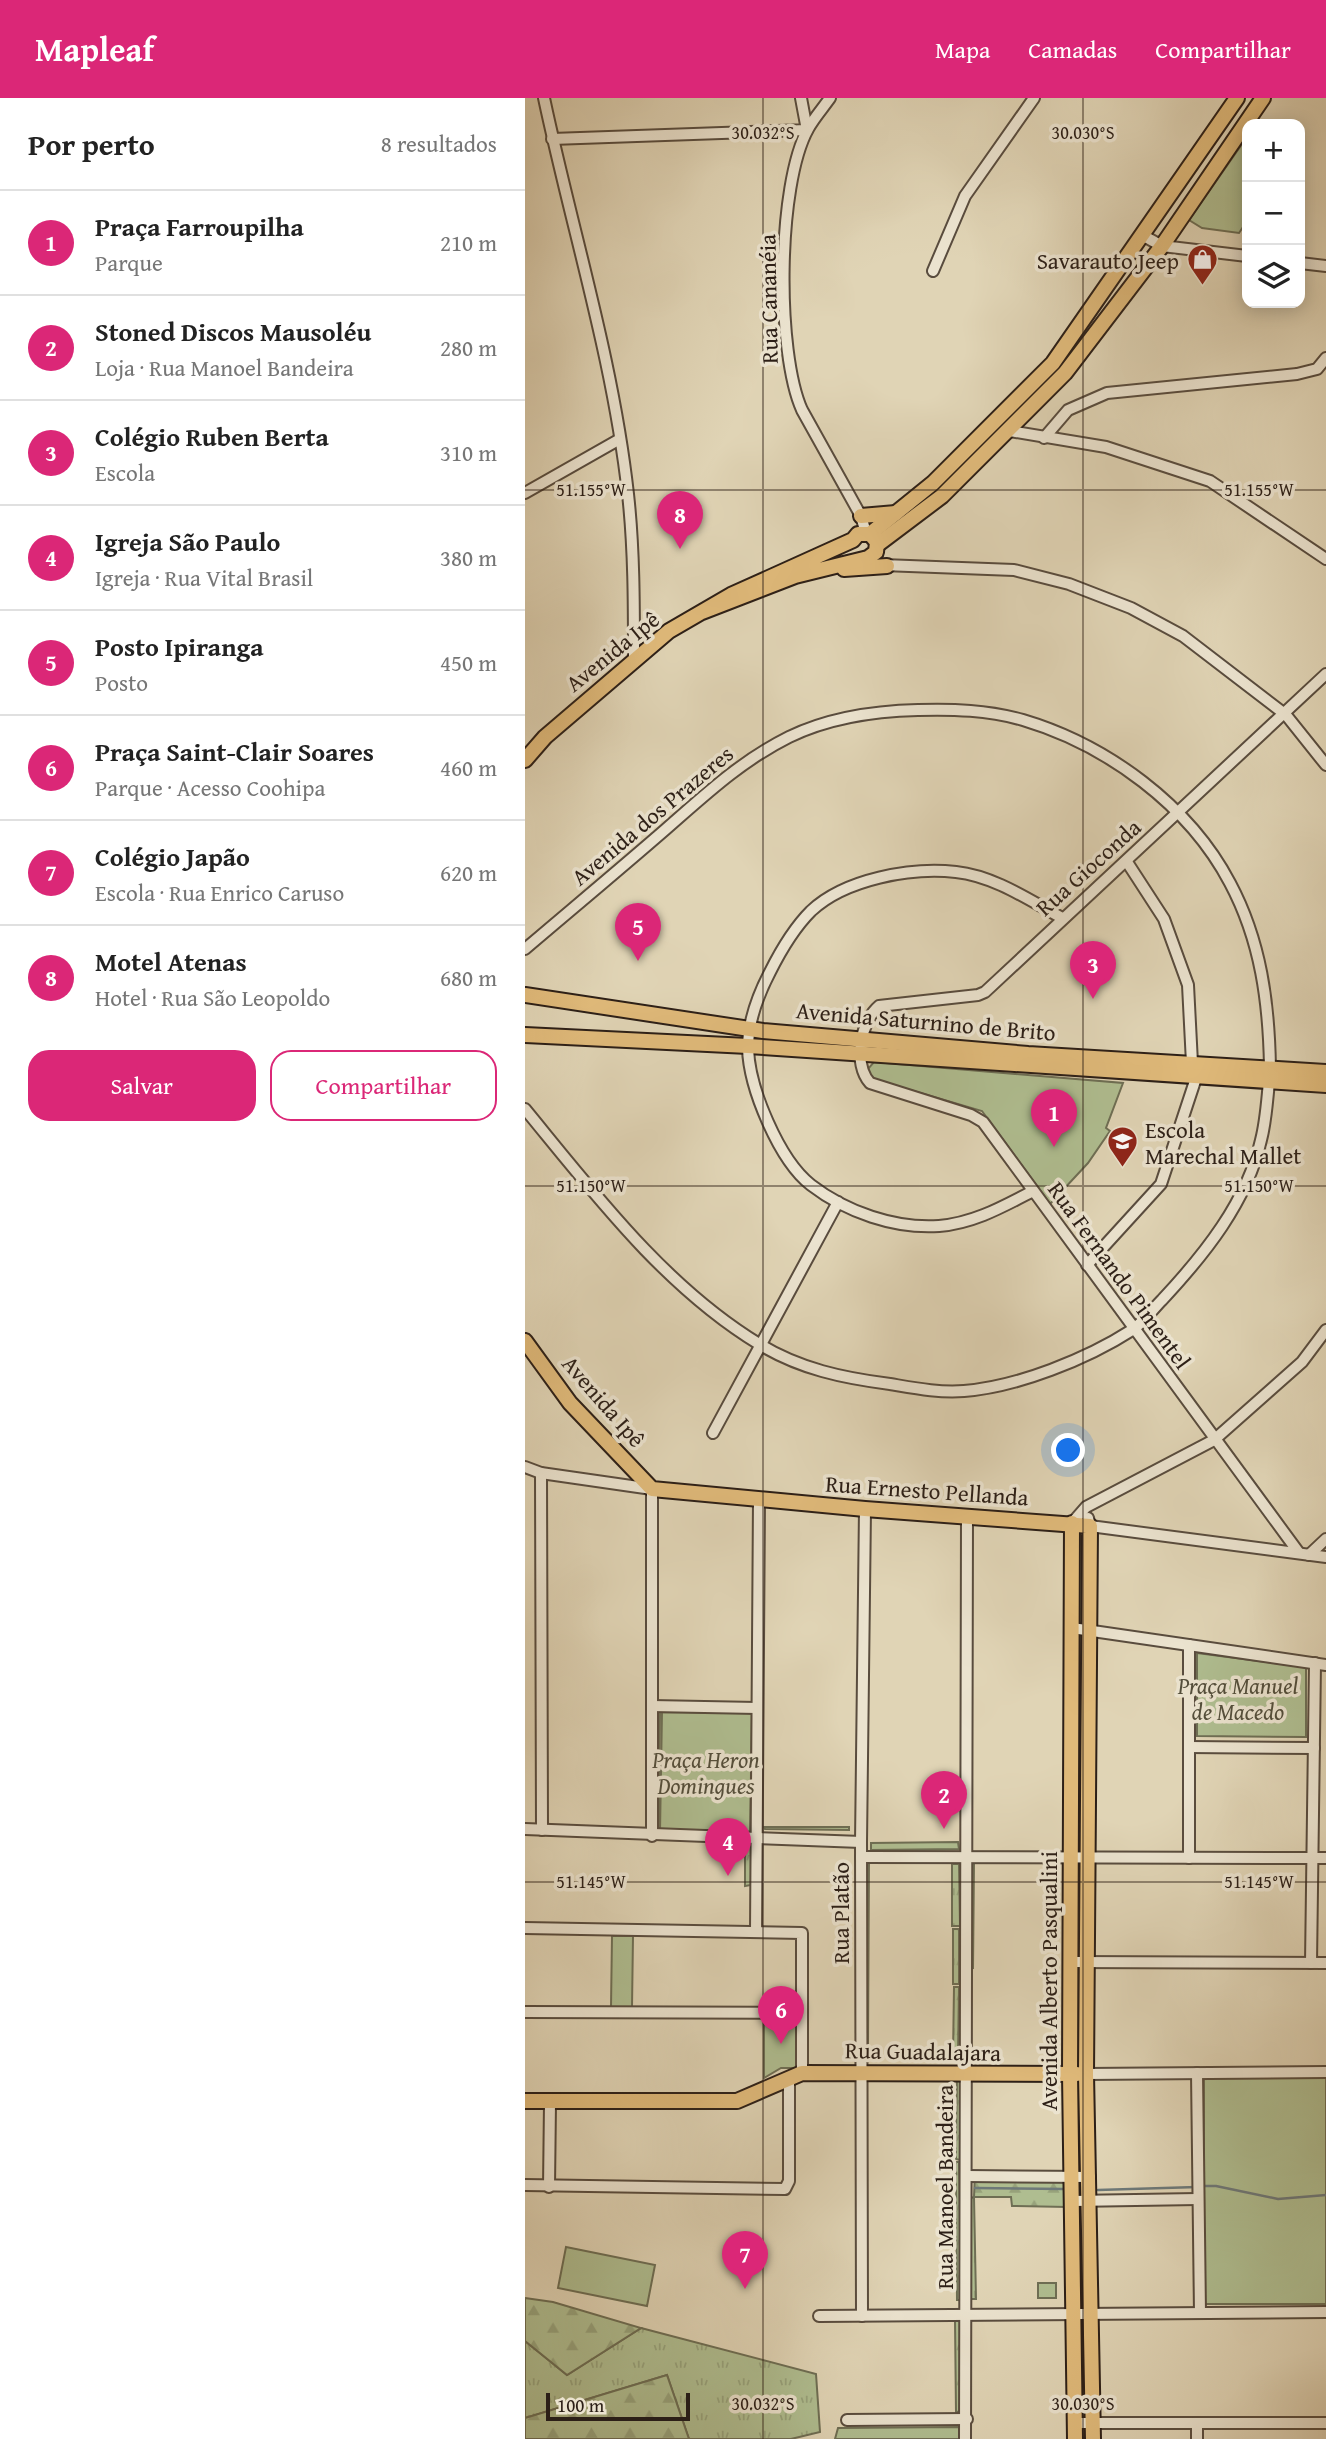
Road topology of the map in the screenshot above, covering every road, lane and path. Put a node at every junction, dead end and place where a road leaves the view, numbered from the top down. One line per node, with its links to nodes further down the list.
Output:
1 (544, 98): 8 (street)
2 (801, 98): 7 (street)
3 (830, 98): 7 (street, Rua Cananéia)
4 (1034, 98): 14 (street)
5 (1237, 98): 9 (main road)
6 (1257, 100): 10 (main road)
7 (807, 130): 8 (street); 21 (street, Rua Cananéia)
8 (552, 139): 18 (street)
9 (1142, 235): 10 (street); 20 (main road)
10 (1162, 246): 11 (street); 16 (main road)
11 (1242, 255)
12 (1305, 264): 13 (street)
13 (1326, 266)
14 (933, 271)
15 (1326, 358): 17 (street)
16 (1010, 431): 17 (street); 22 (main road)
17 (1044, 438): 23 (street)
18 (620, 439): 19 (street); 27 (street)
19 (525, 493)
20 (898, 513): 21 (main road); 22 (main road)
21 (861, 516): 22 (street, Rua Cananéia)
22 (867, 545): 24 (street); 25 (main road, Avenida Ipê); 26 (main road, Avenida Ipê)
23 (1326, 559)
24 (891, 566): 25 (main road); 29 (street)
25 (832, 568): 26 (main road, Avenida Ipê)
26 (702, 612): 27 (main road, Avenida Ipê)
27 (634, 659): 30 (main road, Avenida Ipê)
28 (1326, 674): 29 (street, Rua Gioconda)
29 (1286, 715): 31 (street); 32 (street, Rua Gioconda)
30 (525, 760)
31 (1326, 765)
32 (1178, 812): 33 (street, Rua Gioconda); 35 (street, Avenida dos Prazeres); 44 (street, Avenida dos Prazeres)
33 (1127, 862): 34 (street, Rua Gioconda); 42 (street)
34 (1062, 918): 37 (street); 39 (street, Rua Gioconda)
35 (525, 949)
36 (525, 995): 37 (main road, Avenida Saturnino de Brito)
37 (750, 1029): 39 (main road, Avenida Saturnino de Brito); 40 (street)
38 (525, 1035): 40 (main road, Avenida Saturnino de Brito)
39 (863, 1039): 41 (street); 42 (main road, Avenida Saturnino de Brito)
40 (748, 1046): 41 (main road, Avenida Saturnino de Brito); 49 (street)
41 (861, 1055): 45 (main road, Avenida Saturnino de Brito); 48 (street, Rua Fernando Pimentel)
42 (1196, 1063): 44 (main road, Avenida Saturnino de Brito); 45 (main road)
43 (1326, 1072): 44 (main road, Avenida Saturnino de Brito)
44 (1270, 1075): 45 (main road, Avenida Saturnino de Brito); 46 (main road, Avenida Saturnino de Brito); 51 (street, Avenida dos Prazeres)
45 (1196, 1078): 50 (street)
46 (1326, 1085)
47 (525, 1109): 54 (street, Avenida dos Prazeres)
48 (1033, 1191): 49 (street); 50 (street, Rua Fernando Pimentel)
49 (838, 1202): 54 (street)
50 (1087, 1265): 51 (street, Rua Fernando Pimentel)
51 (1134, 1329): 54 (street, Avenida dos Prazeres); 56 (street, Rua Fernando Pimentel)
52 (1326, 1330): 56 (street)
53 (525, 1340): 59 (main road, Avenida Ipê)
54 (761, 1345): 55 (street)
55 (713, 1433)
56 (1214, 1440): 61 (street); 67 (street, Rua Fernando Pimentel)
57 (525, 1467): 58 (street, Rua Ernesto Pellanda)
58 (541, 1473): 59 (street, Rua Ernesto Pellanda); 78 (street)
59 (652, 1489): 60 (main road, Rua Ernesto Pellanda); 73 (street)
60 (759, 1500): 62 (main road, Rua Ernesto Pellanda); 74 (street)
61 (1086, 1507): 64 (street); 65 (street)
62 (865, 1509): 63 (main road, Rua Ernesto Pellanda); 81 (street, Rua Platão)
63 (967, 1515): 64 (main road, Rua Ernesto Pellanda); 82 (street, Rua Manoel Bandeira)
64 (1072, 1523): 65 (main road, Rua Ernesto Pellanda); 69 (main road, Avenida Alberto Pasqualini)
65 (1090, 1526): 67 (street, Rua Ernesto Pellanda); 70 (main road, Avenida Alberto Pasqualini)
66 (1326, 1539): 67 (street)
67 (1304, 1554): 68 (street, Rua Ernesto Pellanda)
68 (1326, 1557)
69 (1072, 1628): 70 (street); 83 (main road, Avenida Alberto Pasqualini)
70 (1089, 1630): 71 (street); 84 (main road, Avenida Alberto Pasqualini)
71 (1189, 1645): 72 (street); 75 (street)
72 (1320, 1664): 76 (street)
73 (652, 1706): 74 (street); 79 (street)
74 (757, 1708): 80 (street)
75 (1189, 1747): 76 (street); 86 (street)
76 (1314, 1748): 87 (street)
77 (525, 1829): 78 (street)
78 (542, 1830): 79 (street)
79 (652, 1836): 80 (street)
80 (755, 1837): 81 (street); 90 (street)
81 (861, 1842): 85 (street, Rua Platão)
82 (966, 1856): 83 (street); 85 (street); 103 (street, Rua Manoel Bandeira)
83 (1070, 1856): 84 (street); 91 (main road, Avenida Alberto Pasqualini)
84 (1087, 1856): 86 (street); 92 (main road, Avenida Alberto Pasqualini)
85 (861, 1857): 98 (street, Rua Platão)
86 (1189, 1858): 87 (street)
87 (1313, 1858): 88 (street); 93 (street)
88 (1326, 1858)
89 (525, 1928): 90 (street)
90 (755, 1932): 96 (street)
91 (1071, 1962): 92 (street); 100 (main road, Avenida Alberto Pasqualini)
92 (1086, 1962): 93 (street); 101 (main road, Avenida Alberto Pasqualini)
93 (1311, 1963): 94 (street)
94 (1326, 1963)
95 (525, 2012): 96 (street)
96 (802, 2013): 102 (street)
97 (1326, 2072): 99 (street, Rua Guadalajara)
98 (863, 2073): 102 (main road, Rua Guadalajara); 103 (main road, Rua Guadalajara); 119 (street, Rua Platão)
99 (1196, 2073): 101 (street, Rua Guadalajara); 111 (street)
100 (1070, 2074): 101 (main road, Rua Guadalajara); 103 (main road, Rua Guadalajara); 107 (main road, Avenida Alberto Pasqualini)
101 (1086, 2074): 108 (main road, Avenida Alberto Pasqualini)
102 (796, 2075): 105 (main road, Rua Guadalajara); 110 (street)
103 (965, 2075): 106 (street, Rua Manoel Bandeira)
104 (525, 2101): 105 (main road, Rua Guadalajara)
105 (550, 2103): 110 (street)
106 (967, 2176): 107 (street); 120 (street, Rua Manoel Bandeira)
107 (1072, 2177): 108 (street); 113 (main road, Avenida Alberto Pasqualini)
108 (1090, 2177): 112 (main road, Avenida Alberto Pasqualini)
109 (525, 2185): 110 (street)
110 (549, 2187)
111 (1198, 2199): 112 (street); 117 (street)
112 (1091, 2200): 113 (street); 115 (main road, Avenida Alberto Pasqualini)
113 (1073, 2201): 114 (main road, Avenida Alberto Pasqualini)
114 (1075, 2312): 115 (street); 120 (street); 123 (main road, Avenida Alberto Pasqualini)
115 (1093, 2312): 117 (street); 124 (main road, Avenida Alberto Pasqualini)
116 (1326, 2312): 117 (street)
117 (1200, 2313)
118 (819, 2316): 119 (street)
119 (862, 2316): 120 (street)
120 (965, 2316): 121 (street, Rua Manoel Bandeira)
121 (967, 2419): 122 (street); 127 (street, Rua Manoel Bandeira)
122 (847, 2420)
123 (1076, 2423): 124 (street); 128 (main road, Avenida Alberto Pasqualini)
124 (1094, 2423): 125 (street); 129 (main road, Avenida Alberto Pasqualini)
125 (1197, 2423): 126 (street); 130 (street)
126 (1326, 2423)
127 (965, 2439)
128 (1076, 2439)
129 (1093, 2439)
130 (1197, 2439)

